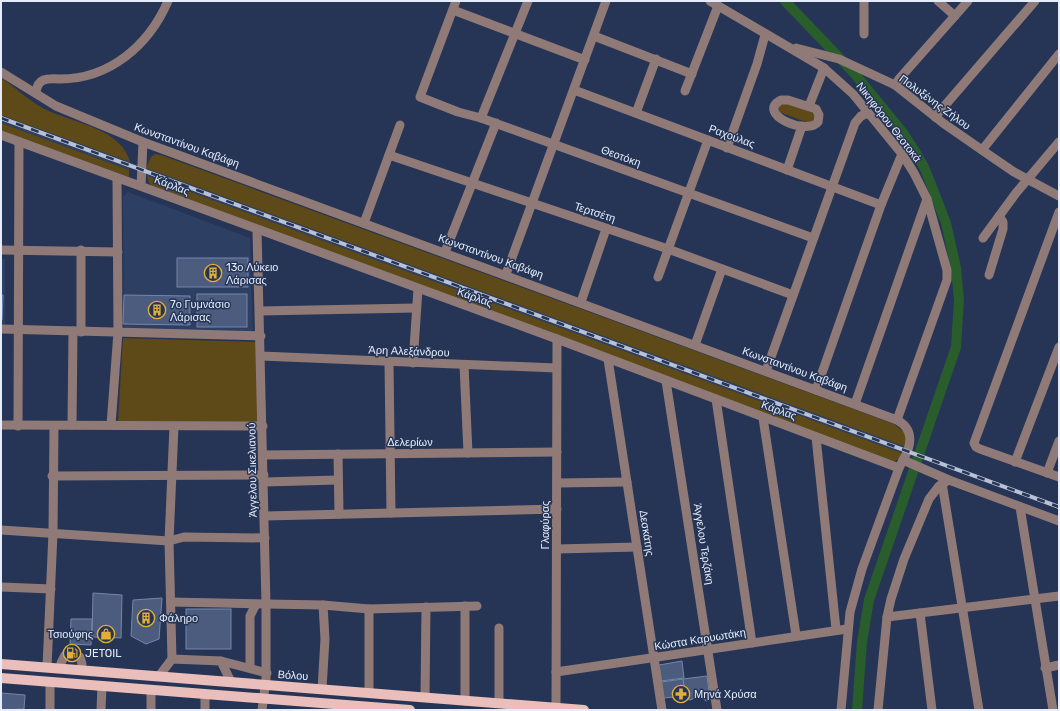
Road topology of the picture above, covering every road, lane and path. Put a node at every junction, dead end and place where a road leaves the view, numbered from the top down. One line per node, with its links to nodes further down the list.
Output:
1 (168, 1): 26 (street)
2 (456, 1): 10 (street)
3 (528, 1): 12 (street)
4 (606, 1): 15 (street)
5 (864, 1): 13 (street)
6 (938, 1): 11 (street)
7 (968, 1): 11 (street)
8 (1034, 1): 30 (street)
9 (714, 4): 14 (street); 22 (street)
10 (453, 10): 12 (street); 31 (street, Θεοτόκη)
11 (955, 16): 23 (street)
12 (515, 34): 18 (street); 31 (street)
13 (864, 34)
14 (765, 35): 16 (street); 41 (street)
15 (594, 36): 18 (street); 19 (street)
16 (788, 46): 20 (street, Νικηφόρου Θεοτοκά); 23 (street, Πολυξένης Ζήλου)
17 (1059, 54): 42 (street)
18 (585, 60): 24 (street)
19 (656, 60): 22 (street); 28 (street)
20 (824, 68): 27 (street); 29 (street, Νικηφόρου Θεοτοκά)
21 (1, 72): 26 (street)
22 (692, 74): 25 (street)
23 (895, 85): 30 (street, Πολυξένης Ζήλου)
24 (574, 90): 28 (street, Ραχούλας); 40 (street)
25 (685, 91)
26 (36, 93): 38 (street, Κωνσταντίνου Καβάφη)
27 (809, 106): 34 (street); 34 (street)
28 (636, 113): 36 (street, Ραχούλας)
29 (868, 113): 43 (street, Νικηφόρου Θεοτοκά); 50 (street)
30 (936, 117): 42 (street, Πολυξένης Ζήλου)
31 (481, 118): 32 (street, Θεοτόκη)
32 (496, 123): 40 (street, Θεοτόκη); 48 (street)
33 (400, 125): 44 (street)
34 (802, 126): 45 (street)
35 (1, 135): 37 (street, Κάρλας)
36 (708, 140): 41 (street, Ραχούλας); 51 (street)
37 (19, 142): 46 (street, Κάρλας); 64 (street)
38 (143, 142): 49 (street); 58 (street, Κωνσταντίνου Καβάφη)
39 (1059, 142): 47 (street)
40 (554, 145): 51 (street, Θεοτόκη); 54 (street)
41 (727, 148): 45 (street, Ραχούλας)
42 (982, 150): 47 (street, Πολυξένης Ζήλου)
43 (902, 154): 53 (street, Νικηφόρου Θεοτοκά); 55 (street)
44 (389, 155): 48 (street, Τερτσέτη); 58 (street)
45 (787, 170): 50 (street, Ραχούλας)
46 (117, 179): 49 (street, Κάρλας); 67 (street)
47 (1028, 180): 52 (street, Πολυξένης Ζήλου); 57 (street)
48 (471, 183): 54 (street, Τερτσέτη); 68 (street)
49 (141, 186): 60 (street, Κάρλας)
50 (832, 186): 55 (street, Ραχούλας); 61 (street)
51 (688, 193): 61 (street, Θεοτόκη); 66 (street)
52 (1059, 196)
53 (927, 198): 96 (street); 98 (street, Νικηφόρου Θεοτοκά)
54 (531, 204): 59 (street, Τερτσέτη); 70 (street)
55 (881, 204): 94 (street)
56 (1059, 212): 113 (street)
57 (999, 216): 62 (street); 71 (street)
58 (364, 223): 68 (street, Κωνσταντίνου Καβάφη)
59 (606, 229): 66 (street, Τερτσέτη); 75 (street)
60 (257, 230): 73 (street, Κάρλας); 77 (street, Άγγελου Σικελιανού)
61 (813, 238): 74 (street)
62 (984, 238)
63 (1, 250): 64 (street)
64 (19, 250): 65 (street); 79 (street)
65 (81, 250): 67 (street); 80 (street)
66 (668, 250): 69 (street, Τερτσέτη); 72 (street)
67 (118, 252): 81 (street)
68 (445, 252): 70 (street, Κωνσταντίνου Καβάφη)
69 (722, 268): 74 (street, Τερτσέτη); 84 (street)
70 (506, 274): 75 (street, Κωνσταντίνου Καβάφη)
71 (989, 275)
72 (658, 277)
73 (418, 288): 76 (street); 83 (street, Κάρλας)
74 (793, 294): 92 (street)
75 (581, 302): 84 (street, Κωνσταντίνου Καβάφη)
76 (415, 308): 77 (street); 89 (street)
77 (260, 311): 82 (street, Άγγελου Σικελιανού)
78 (1, 329): 79 (street)
79 (19, 330): 80 (street); 102 (street)
80 (77, 331): 81 (street); 100 (street)
81 (118, 332): 82 (street); 101 (street)
82 (261, 336): 86 (street, Άγγελου Σικελιανού)
83 (557, 340): 87 (street, Κάρλας); 91 (street, Γλαφύρας)
84 (696, 345): 92 (street, Κωνσταντίνου Καβάφη)
85 (1059, 347): 113 (street)
86 (261, 356): 88 (street, Άρη Αλεξάνδρου); 105 (street, Άγγελου Σικελιανού)
87 (608, 359): 93 (street, Κάρλας); 122 (street, Δεσκάτης)
88 (389, 362): 89 (street, Άρη Αλεξάνδρου); 111 (street)
89 (413, 363): 90 (street, Άρη Αλεξάνδρου)
90 (464, 365): 91 (street, Άρη Αλεξάνδρου); 109 (street)
91 (556, 368): 108 (street, Γλαφύρας)
92 (766, 371): 94 (street, Κωνσταντίνου Καβάφη)
93 (666, 381): 95 (street, Κάρλας); 156 (street, Άγγελου Τερζάκη)
94 (816, 390): 96 (street, Κωνσταντίνου Καβάφη)
95 (716, 399): 97 (street, Κάρλας); 155 (street)
96 (855, 404): 98 (street, Κωνσταντίνου Καβάφη)
97 (763, 418): 106 (street, Κάρλας); 154 (street)
98 (897, 420): 114 (street)
99 (1, 425): 102 (street)
100 (72, 425): 101 (street); 103 (street)
101 (111, 425): 104 (street)
102 (18, 426): 103 (street)
103 (54, 426): 117 (street)
104 (174, 426): 105 (street); 116 (street)
105 (263, 426): 112 (street, Άγγελου Σικελιανού)
106 (816, 437): 114 (street, Κάρλας); 152 (street)
107 (1059, 441): 115 (street)
108 (557, 452): 109 (street, Δελερίων); 123 (street, Γλαφύρας)
109 (468, 453): 111 (street, Δελερίων)
110 (338, 454): 111 (street, Δελερίων); 112 (street, Δελερίων); 120 (street)
111 (390, 454): 126 (street)
112 (263, 455): 119 (street, Άγγελου Σικελιανού)
113 (1015, 462): 115 (street)
114 (903, 463): 121 (street, Κάρλας); 153 (street)
115 (1047, 473): 118 (street)
116 (172, 475): 117 (street); 119 (street); 133 (street)
117 (52, 476): 131 (street)
118 (1059, 477)
119 (264, 478): 120 (street); 128 (street, Άγγελου Σικελιανού)
120 (338, 480): 127 (street)
121 (945, 481): 124 (street, Κάρλας); 147 (street); 150 (street)
122 (627, 482): 123 (street); 134 (street, Δεσκάτης)
123 (557, 483): 125 (street, Γλαφύρας)
124 (1020, 507): 129 (street, Κάρλας); 139 (street)
125 (557, 510): 126 (street); 135 (street, Γλαφύρας)
126 (391, 513): 127 (street)
127 (339, 514): 128 (street)
128 (265, 516): 132 (street, Άγγελου Σικελιανού)
129 (1059, 521)
130 (1, 530): 131 (street)
131 (53, 533): 133 (street); 137 (street)
132 (265, 538): 133 (street); 142 (street, Άγγελου Σικελιανού)
133 (169, 541): 140 (street)
134 (638, 547): 135 (street); 157 (street, Δεσκάτης)
135 (557, 549): 167 (street, Γλαφύρας)
136 (1, 586): 137 (street)
137 (51, 589): 164 (street)
138 (1059, 596): 139 (street)
139 (1035, 599): 147 (street); 166 (street)
140 (170, 602): 141 (street); 158 (street)
141 (256, 604): 142 (street); 165 (street)
142 (266, 604): 143 (street); 168 (street, Άγγελου Σικελιανού)
143 (322, 605): 148 (street); 175 (street)
144 (465, 606): 145 (street); 146 (street); 181 (street)
145 (477, 606)
146 (426, 607): 148 (street); 179 (street)
147 (963, 608): 149 (street); 198 (street)
148 (369, 609): 177 (street)
149 (920, 613): 150 (street); 197 (street)
150 (887, 617): 196 (street)
151 (499, 628): 182 (street)
152 (836, 629): 153 (street, Κώστα Καρυωτάκη); 154 (street, Κώστα Καρυωτάκη)
153 (847, 629): 195 (street)
154 (796, 635): 155 (street, Κώστα Καρυωτάκη)
155 (752, 643): 156 (street, Κώστα Καρυωτάκη)
156 (708, 650): 157 (street, Κώστα Καρυωτάκη); 194 (street, Άγγελου Τερζάκη)
157 (655, 658): 167 (street, Κώστα Καρυωτάκη); 193 (street, Δεσκάτης)
158 (172, 659): 159 (street); 169 (street)
159 (221, 661): 165 (street); 172 (street)
160 (61, 663): 162 (street)
161 (1, 664): 164 (main road, Βόλου)
162 (82, 664)
163 (1059, 665): 166 (street)
164 (47, 668): 169 (main road, Βόλου)
165 (250, 668): 168 (street)
166 (1045, 668): 199 (street)
167 (556, 672): 185 (street, Γλαφύρας)
168 (266, 673): 173 (street, Άγγελου Σικελιανού)
169 (159, 676): 172 (main road, Βόλου)
170 (1, 678): 171 (main road)
171 (50, 682): 174 (main road); 186 (street)
172 (231, 682): 173 (main road, Βόλου)
173 (266, 685): 175 (main road, Βόλου); 180 (street, Άγγελου Σικελιανού)
174 (102, 686): 176 (main road); 187 (street)
175 (322, 689): 177 (main road, Βόλου)
176 (151, 690): 178 (main road); 188 (street)
177 (369, 693): 179 (main road, Βόλου)
178 (206, 694): 180 (main road); 189 (street)
179 (425, 697): 181 (main road, Βόλου)
180 (263, 698): 183 (main road); 190 (street, Άγγελου Σικελιανού)
181 (465, 701): 182 (main road, Βόλου)
182 (499, 703): 185 (main road, Βόλου)
183 (313, 706): 184 (main road)
184 (382, 709): 191 (main road)
185 (556, 709): 192 (main road, Βόλου)
186 (50, 710)
187 (101, 710)
188 (151, 710)
189 (205, 710)
190 (262, 710)
191 (410, 710)
192 (584, 710)
193 (662, 710)
194 (717, 710)
195 (841, 710)
196 (878, 710)
197 (932, 710)
198 (979, 710)
199 (1052, 710)

